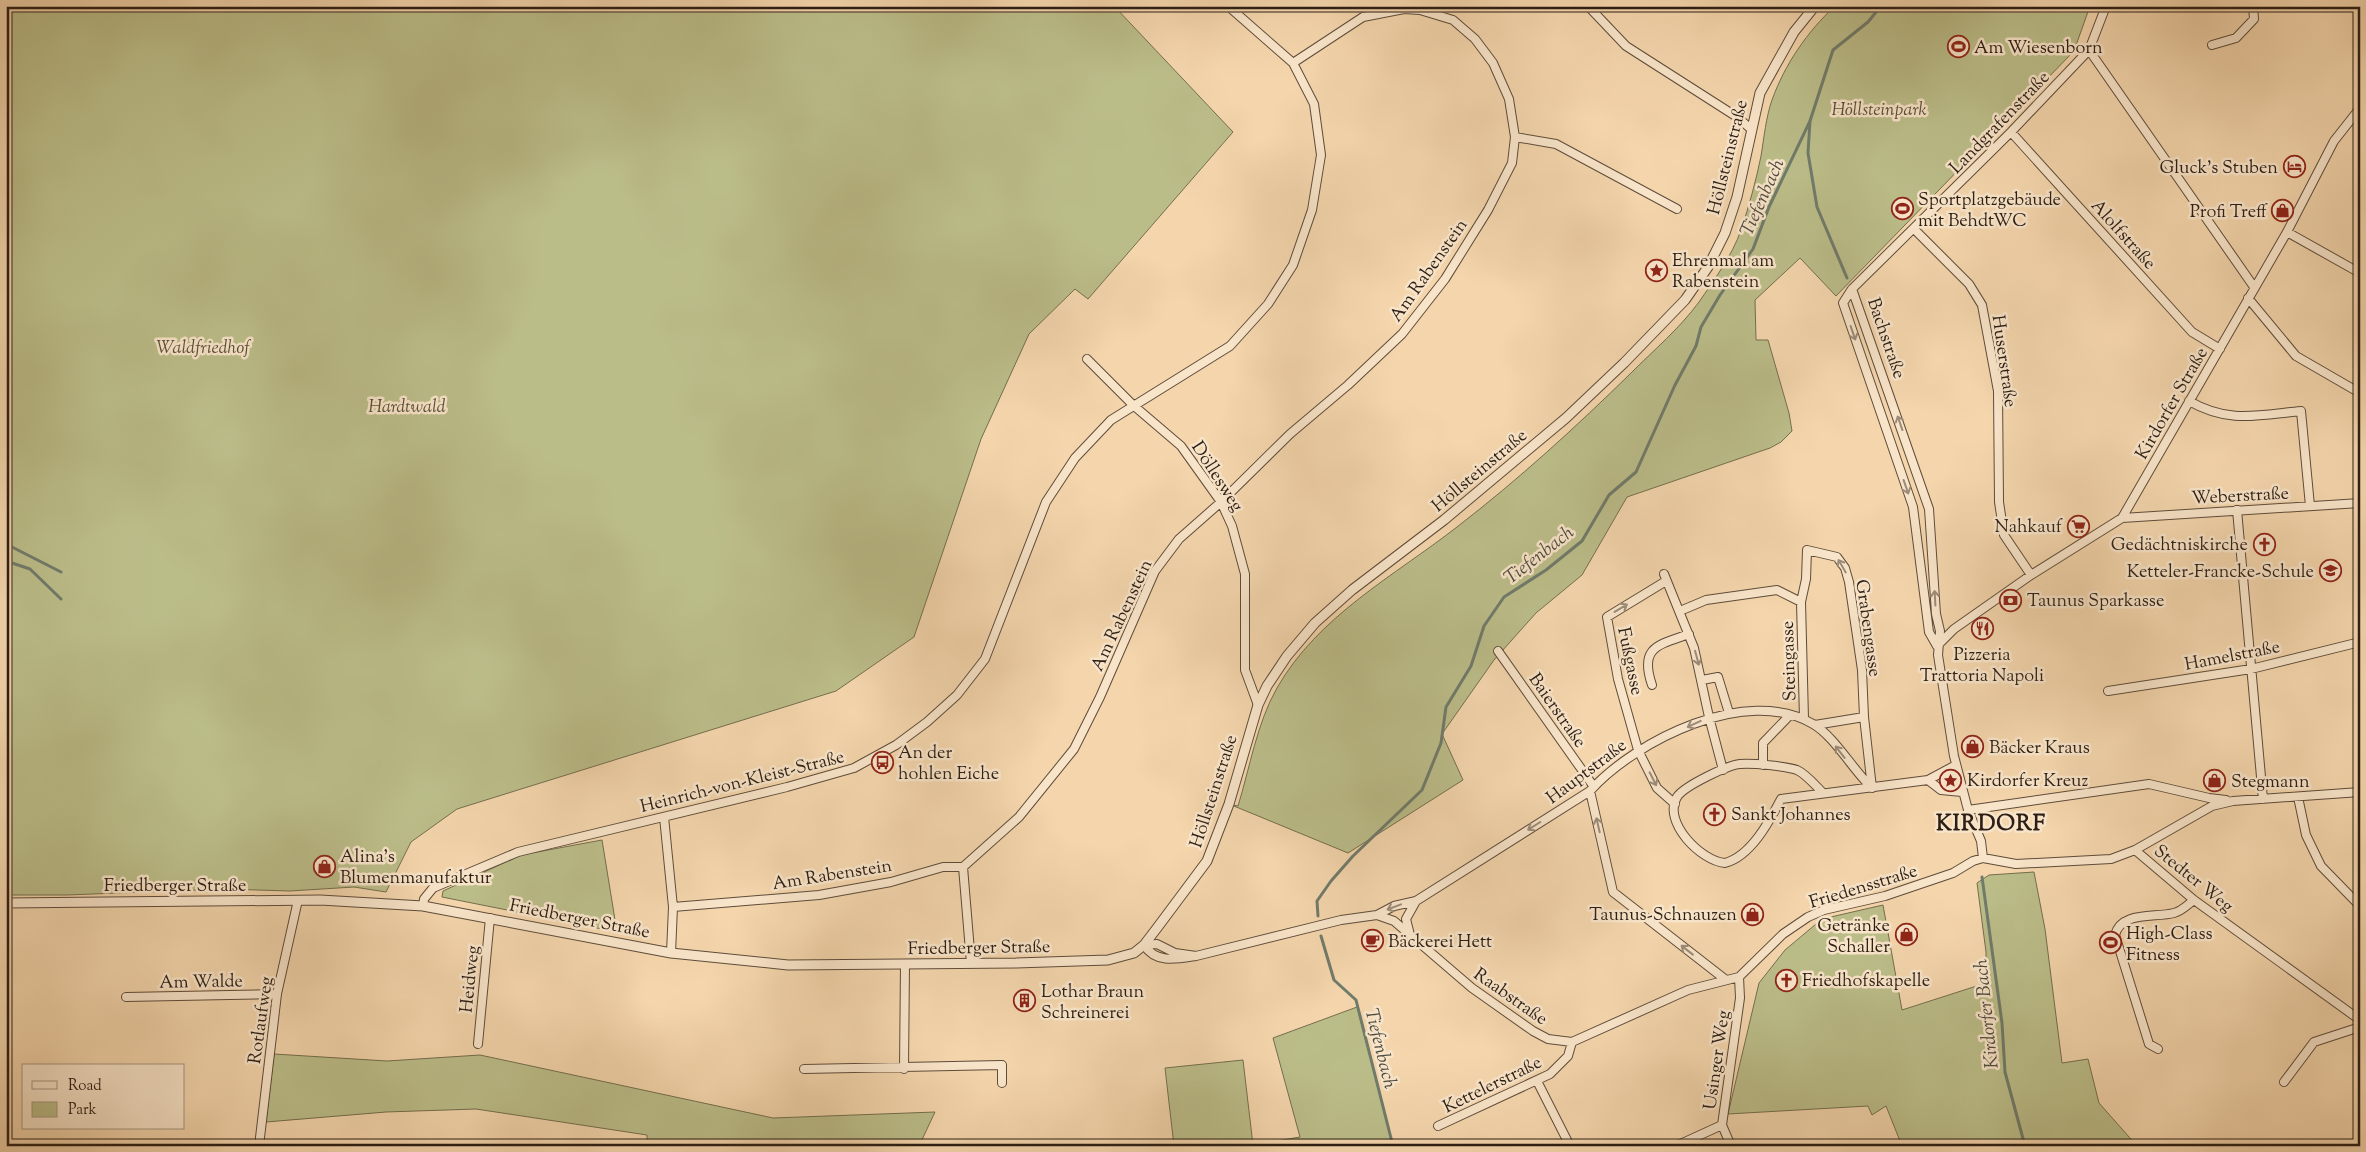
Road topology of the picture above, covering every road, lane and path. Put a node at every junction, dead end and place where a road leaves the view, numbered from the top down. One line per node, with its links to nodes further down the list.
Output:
1 (1228, 6): 8 (street, Heinrich-von-Kleist-Straße)
2 (1588, 6): 10 (street)
3 (1815, 6): 10 (street, Höllsteinstraße)
4 (2106, 6): 7 (street, Landgrafenstraße)
5 (2253, 6): 6 (street)
6 (2212, 45)
7 (2089, 50): 11 (street, Landgrafenstraße); 17 (street)
8 (1293, 64): 12 (street, Am Rabenstein); 24 (street, Heinrich-von-Kleist-Straße)
9 (2360, 108): 15 (street, Kirdorfer Straße)
10 (1751, 129): 41 (street, Höllsteinstraße)
11 (2011, 132): 14 (street, Landgrafenstraße); 20 (street, Alolfstraße)
12 (1515, 137): 13 (street); 25 (street, Am Rabenstein)
13 (1677, 209)
14 (1914, 229): 18 (street, Landgrafenstraße); 30 (street, Huserstraße)
15 (2287, 232): 16 (street); 17 (street, Kirdorfer Straße)
16 (2360, 273)
17 (2254, 287): 19 (street, Kirdorfer Straße)
18 (1852, 289): 35 (street, Bachstraße, one-way to 18); 35 (street, Bachstraße, one-way to 35)
19 (2248, 298): 20 (street, Kirdorfer Straße); 22 (street)
20 (2220, 349): 23 (street, Kirdorfer Straße)
21 (1087, 359): 24 (street, Döllesweg)
22 (2360, 393)
23 (2189, 401): 27 (street); 29 (street, Kirdorfer Straße)
24 (1132, 405): 25 (street, Döllesweg); 63 (street, Heinrich-von-Kleist-Straße)
25 (1221, 502): 41 (street, Döllesweg); 66 (street, Am Rabenstein)
26 (2360, 502): 27 (street, Weberstraße)
27 (2310, 506): 28 (street, Weberstraße)
28 (2237, 510): 29 (street, Weberstraße); 37 (street)
29 (2122, 518): 30 (street, Kirdorfer Straße)
30 (2031, 574): 35 (street, Kirdorfer Straße)
31 (1801, 602): 32 (street); 45 (street, Grabengasse, one-way to 31); 46 (street, Steingasse)
32 (1680, 610): 33 (street); 48 (street, Fußgasse, one-way to 32)
33 (1689, 634): 38 (street, one-way to 38); 39 (street)
34 (2360, 642): 37 (street, Hamelstraße)
35 (1937, 646): 50 (street, Bachstraße)
36 (1498, 651): 54 (street, Baierstraße)
37 (2251, 669): 40 (street, Hamelstraße); 59 (street)
38 (1702, 680): 42 (street); 44 (street)
39 (1652, 685)
40 (2108, 691)
41 (1258, 705): 77 (street, Höllsteinstraße)
42 (1729, 713): 43 (street, Hauptstraße); 44 (street, Hauptstraße)
43 (1789, 716): 46 (street, Hauptstraße); 49 (street)
44 (1708, 717): 48 (street, Hauptstraße, one-way to 48); 51 (street)
45 (1864, 717): 47 (street); 53 (street, Grabengasse)
46 (1804, 719): 47 (street, Hauptstraße)
47 (1816, 725): 53 (street, Hauptstraße, one-way to 47)
48 (1638, 750): 54 (street, Hauptstraße); 61 (street, one-way to 61)
49 (1763, 765): 51 (street); 57 (street)
50 (1956, 765): 52 (street); 55 (street, Bachstraße)
51 (1723, 770): 61 (street)
52 (1928, 780): 53 (street); 55 (street)
53 (1872, 788): 57 (street)
54 (1592, 789): 69 (street, Hauptstraße, one-way to 69); 82 (street, one-way to 54)
55 (1962, 792): 62 (street, Bachstraße)
56 (2360, 792): 58 (street)
57 (1823, 793): 61 (street)
58 (2298, 797): 59 (street); 72 (street)
59 (2263, 799): 60 (street)
60 (2233, 801): 62 (street); 64 (street)
61 (1675, 804)
62 (1968, 810): 65 (street, Bachstraße)
63 (664, 816): 71 (street, Heinrich-von-Kleist-Straße); 73 (street)
64 (2135, 850): 65 (street, Stedter Weg); 68 (street, Stedter Weg)
65 (1983, 858): 81 (street, Friedensstraße)
66 (963, 867): 73 (street, Am Rabenstein); 79 (street)
67 (298, 900): 70 (street, Friedberger Straße); 71 (street, Friedberger Straße); 83 (street, Rotlaufweg)
68 (2194, 900): 85 (street, Stedter Weg); 88 (street)
69 (1416, 901): 74 (street, Hauptstraße, one-way to 74); 76 (street)
70 (6, 902)
71 (423, 906): 75 (street, Friedberger Straße)
72 (2360, 906)
73 (673, 907): 78 (street)
74 (1377, 915): 76 (street, Raabstraße); 77 (street)
75 (490, 918): 78 (street, Friedberger Straße); 87 (street, Heidweg)
76 (1410, 935): 86 (street, Raabstraße)
77 (1144, 945): 79 (street, Friedberger Straße)
78 (671, 952): 80 (street, Friedberger Straße)
79 (971, 963): 80 (street, Friedberger Straße)
80 (905, 964): 89 (street)
81 (1739, 978): 82 (street); 94 (street, Usinger Weg)
82 (1726, 980): 86 (street)
83 (277, 994): 84 (street, Am Walde); 96 (street, Rotlaufweg)
84 (126, 997)
85 (2359, 1021): 92 (street, Stedter Weg)
86 (1572, 1042): 91 (street, Kettelerstraße)
87 (478, 1044)
88 (2158, 1049)
89 (904, 1068): 90 (street); 93 (street)
90 (804, 1069)
91 (1538, 1081): 95 (street, Kettelerstraße); 97 (street)
92 (2284, 1082)
93 (1002, 1083)
94 (1722, 1125): 98 (street); 99 (street, Usinger Weg)
95 (1438, 1126)
96 (259, 1146)
97 (1570, 1146)
98 (1676, 1146)
99 (1731, 1146)

